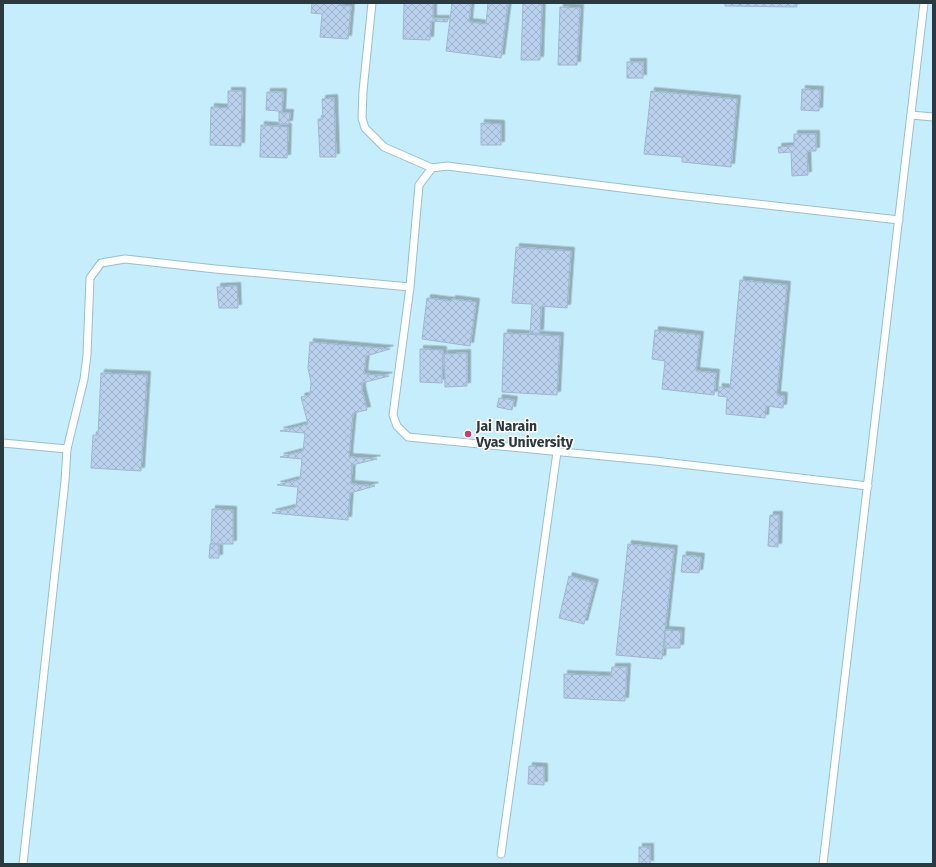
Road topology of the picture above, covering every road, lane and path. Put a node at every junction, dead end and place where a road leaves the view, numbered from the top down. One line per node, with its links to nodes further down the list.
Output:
1 (372, 3): 5 (lane)
2 (924, 3): 3 (lane)
3 (911, 115): 4 (lane); 6 (lane)
4 (933, 117)
5 (432, 168): 6 (lane); 7 (lane)
6 (899, 220): 11 (lane)
7 (410, 287): 9 (lane); 10 (lane)
8 (3, 442): 9 (lane)
9 (67, 449): 13 (lane)
10 (557, 452): 11 (lane); 12 (lane)
11 (868, 486): 14 (lane)
12 (501, 854)
13 (23, 864)
14 (823, 864)

